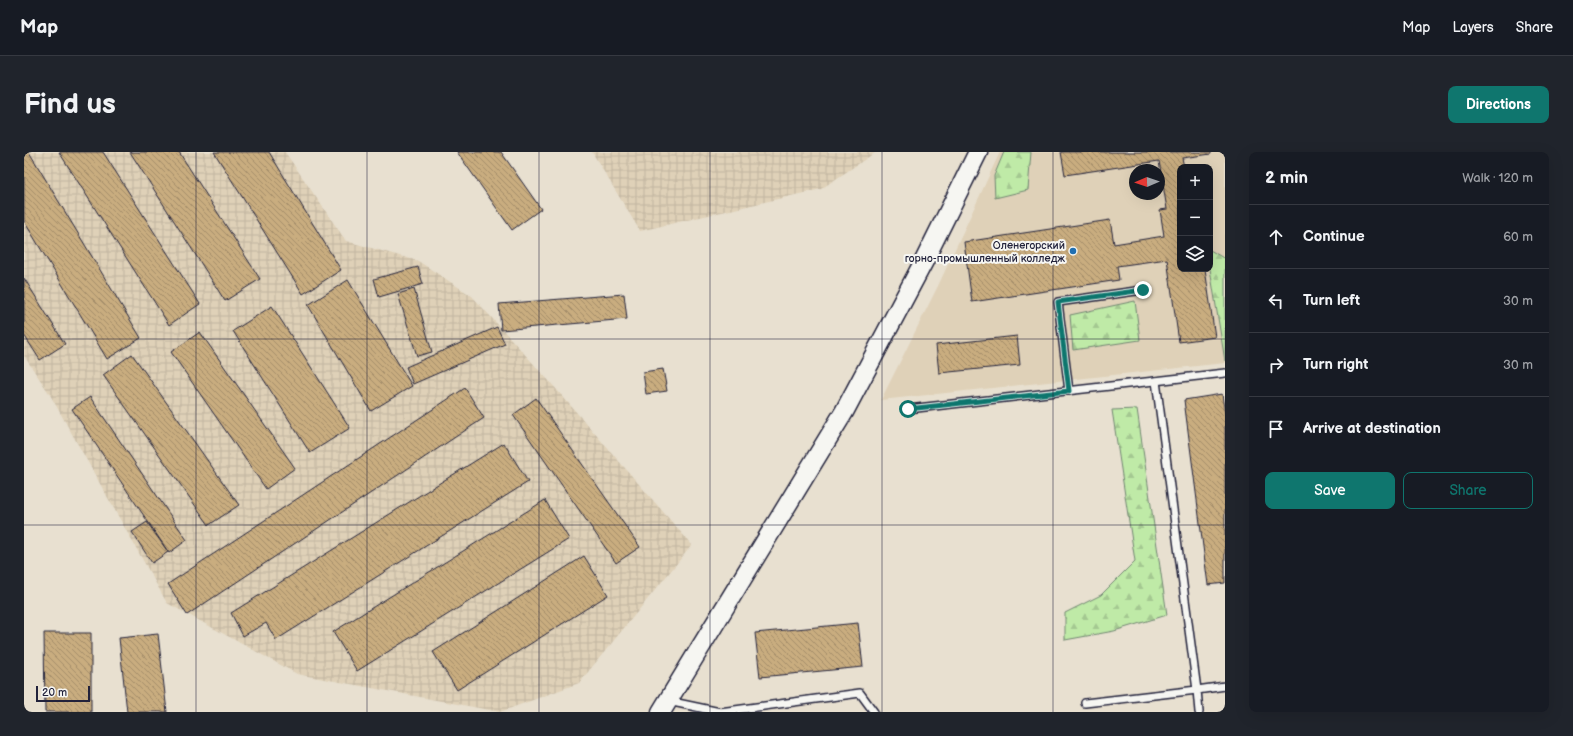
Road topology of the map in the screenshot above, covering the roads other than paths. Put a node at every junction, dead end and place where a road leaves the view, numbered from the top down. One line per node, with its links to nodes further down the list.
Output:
1 (978, 152): 10 (street)
2 (1143, 290): 5 (lane)
3 (1225, 373): 4 (lane)
4 (1156, 381): 5 (lane); 8 (lane)
5 (1069, 391): 6 (lane)
6 (908, 409)
7 (1225, 686): 8 (lane)
8 (1197, 690): 9 (lane); 13 (lane)
9 (1085, 703)
10 (664, 707): 11 (lane)
11 (720, 712): 12 (lane)
12 (874, 712)
13 (1200, 712)

